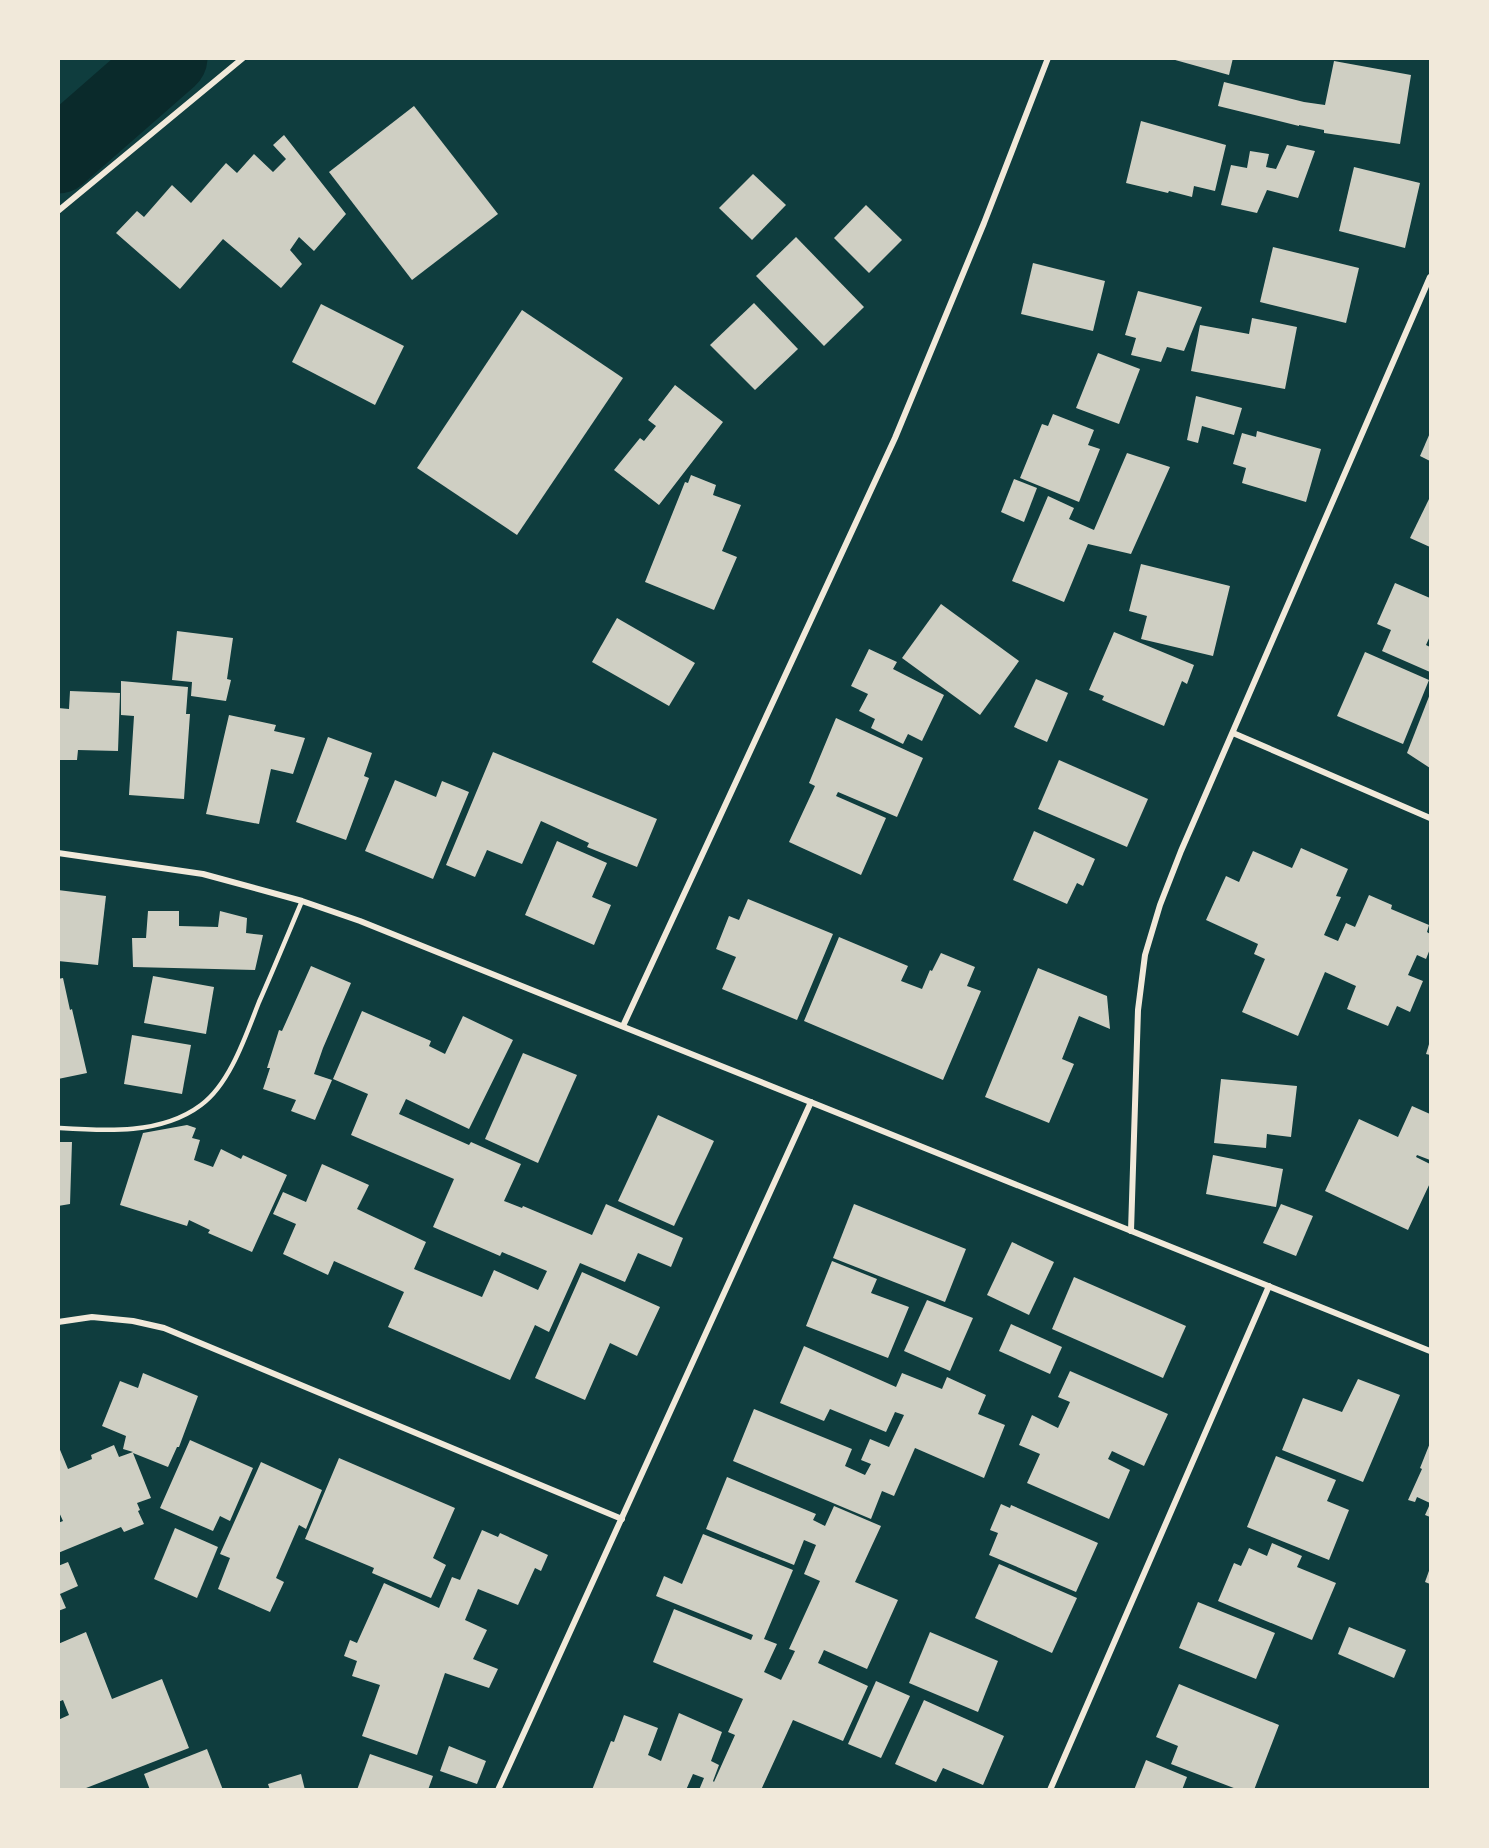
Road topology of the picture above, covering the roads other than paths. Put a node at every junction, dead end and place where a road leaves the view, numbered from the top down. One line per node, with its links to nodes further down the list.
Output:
1 (243, 58): 3 (street)
2 (1048, 58): 9 (street)
3 (58, 211)
4 (1431, 277): 5 (street)
5 (1233, 733): 6 (street); 12 (street)
6 (1431, 818)
7 (58, 853): 8 (street)
8 (302, 901): 9 (street); 11 (lane)
9 (623, 1026): 10 (street)
10 (811, 1102): 12 (street); 16 (street)
11 (58, 1128)
12 (1131, 1231): 13 (street)
13 (1269, 1286): 15 (street); 18 (street)
14 (58, 1322): 16 (street)
15 (1431, 1351)
16 (622, 1519): 17 (street)
17 (498, 1790)
18 (1050, 1790)

